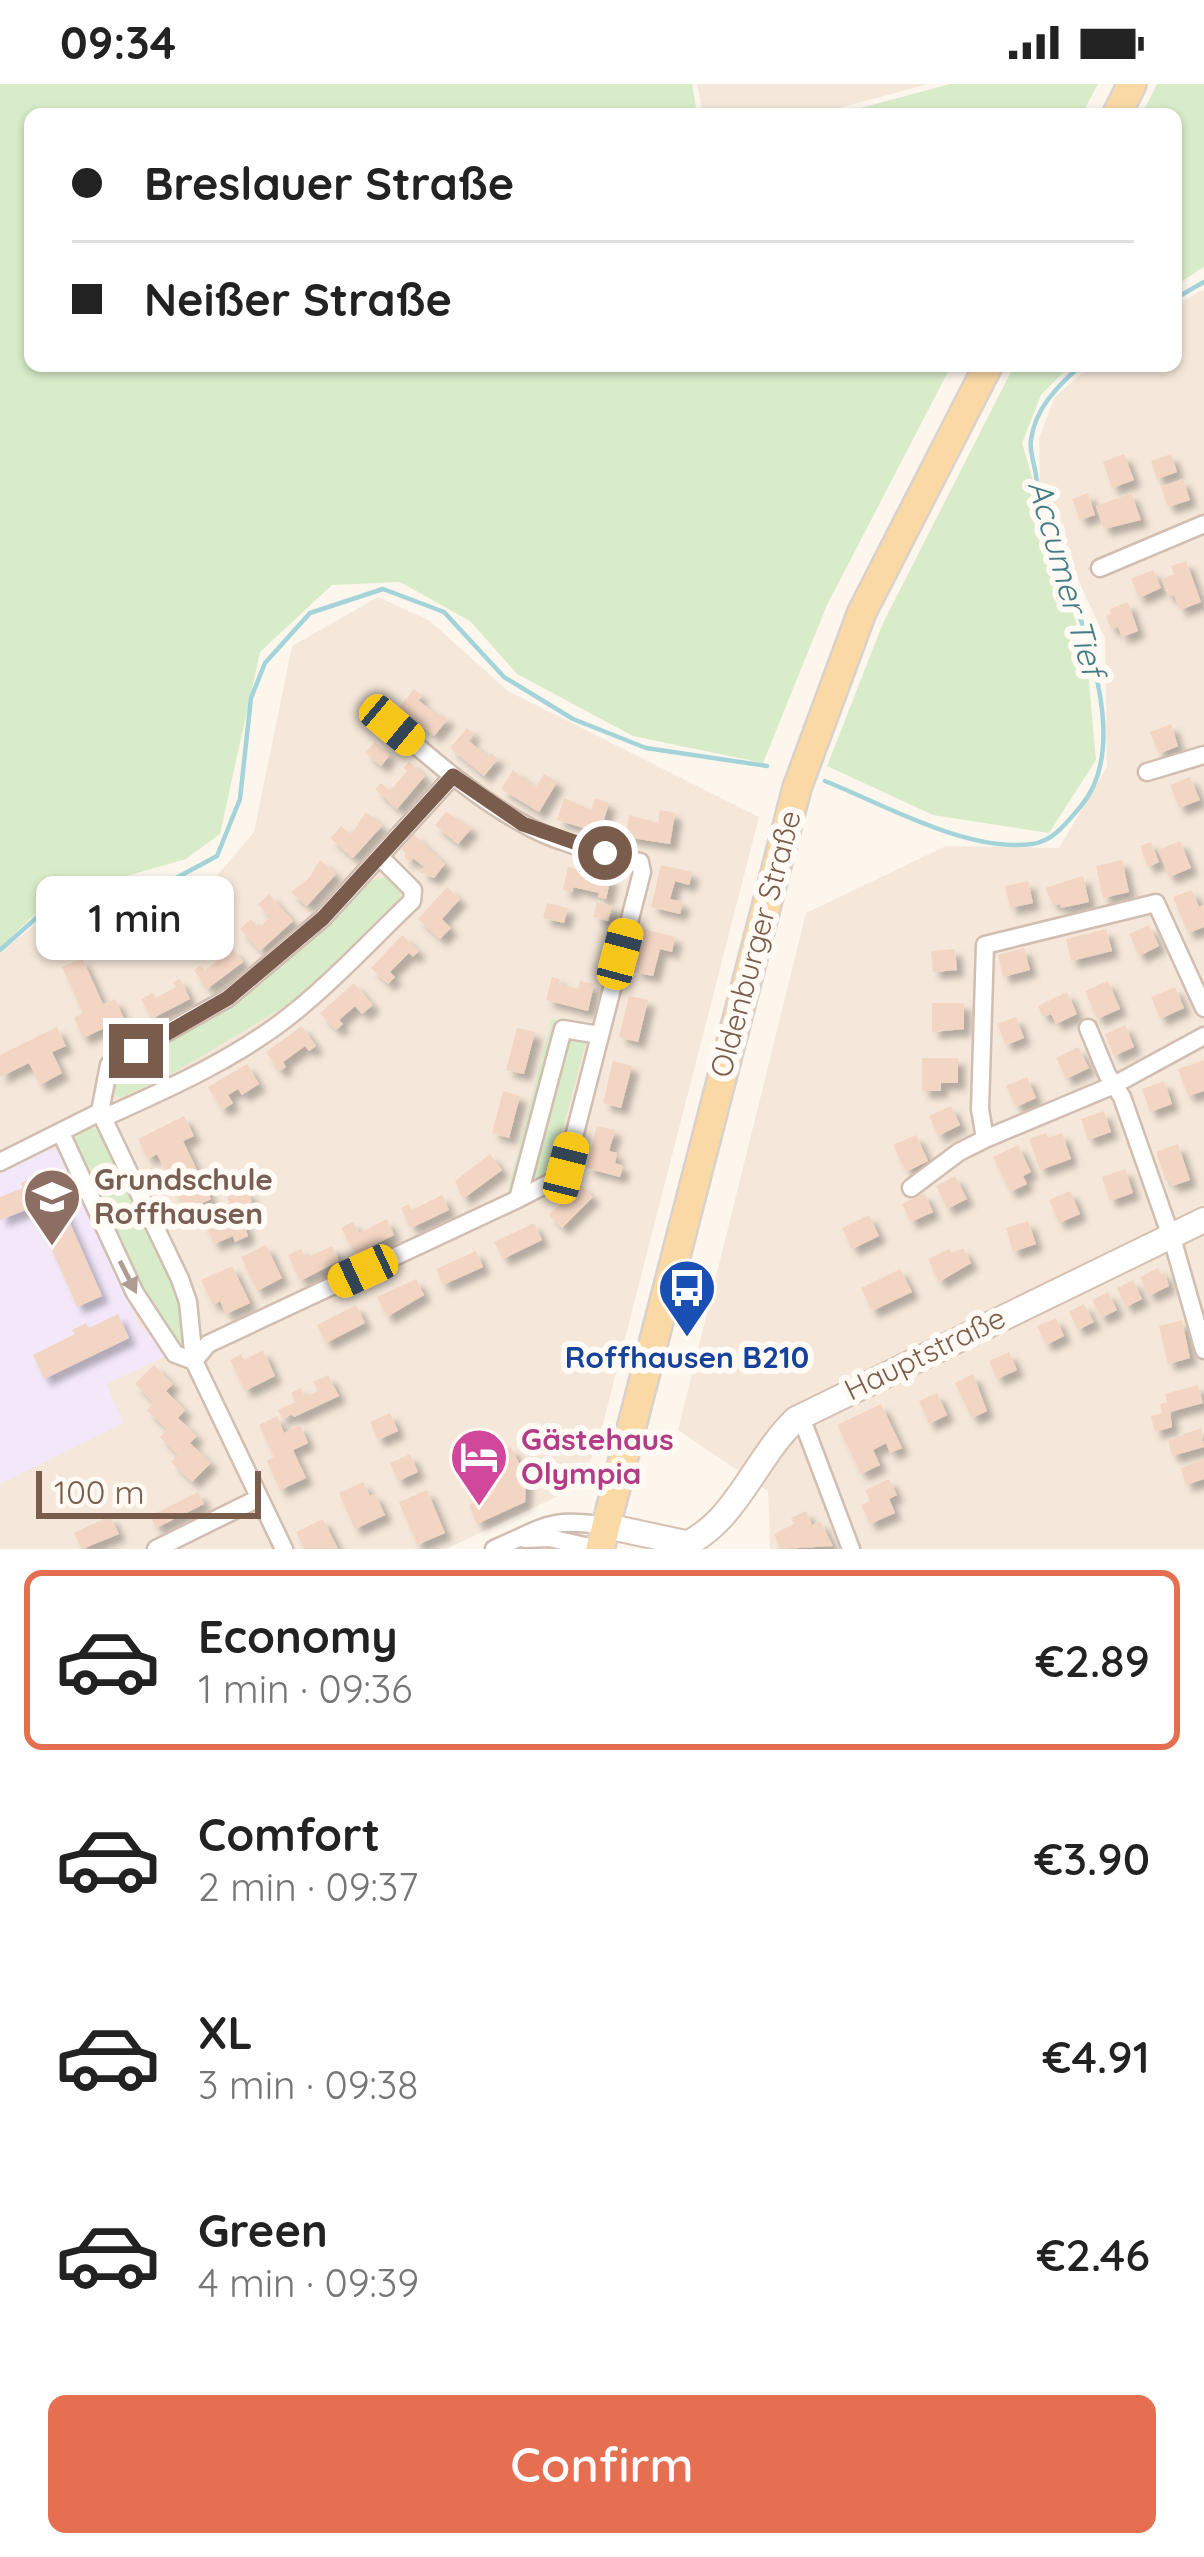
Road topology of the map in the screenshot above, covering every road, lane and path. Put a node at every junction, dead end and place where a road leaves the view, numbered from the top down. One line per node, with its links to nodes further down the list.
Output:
1 (985, 372): 26 (main road, Oldenburger Straße)
2 (1204, 524): 3 (street)
3 (1100, 568)
4 (392, 725): 7 (street)
5 (1204, 755): 6 (street)
6 (1147, 772)
7 (453, 776): 8 (street); 11 (street)
8 (381, 857): 14 (street); 14 (street)
9 (1204, 1007): 16 (street)
10 (1088, 1028): 13 (street)
11 (599, 1035): 19 (street); 19 (street)
12 (1204, 1036): 13 (street)
13 (1114, 1085): 16 (street); 21 (street)
14 (102, 1115): 15 (street); 23 (street)
15 (61, 1133): 17 (street); 23 (street, one-way to 23)
16 (985, 1139): 18 (street)
17 (0, 1162)
18 (911, 1188)
19 (518, 1198): 23 (street)
20 (1204, 1220): 21 (street, Hauptstraße)
21 (1170, 1235): 22 (street); 24 (street, Hauptstraße)
22 (1204, 1350)
23 (194, 1361): 25 (street)
24 (796, 1419): 27 (street, Hauptstraße); 31 (street)
25 (259, 1498): 28 (street); 29 (street)
26 (602, 1541): 27 (street, Hauptstraße); 30 (street)
27 (682, 1546)
28 (156, 1549)
29 (284, 1549)
30 (494, 1549)
31 (851, 1549)

